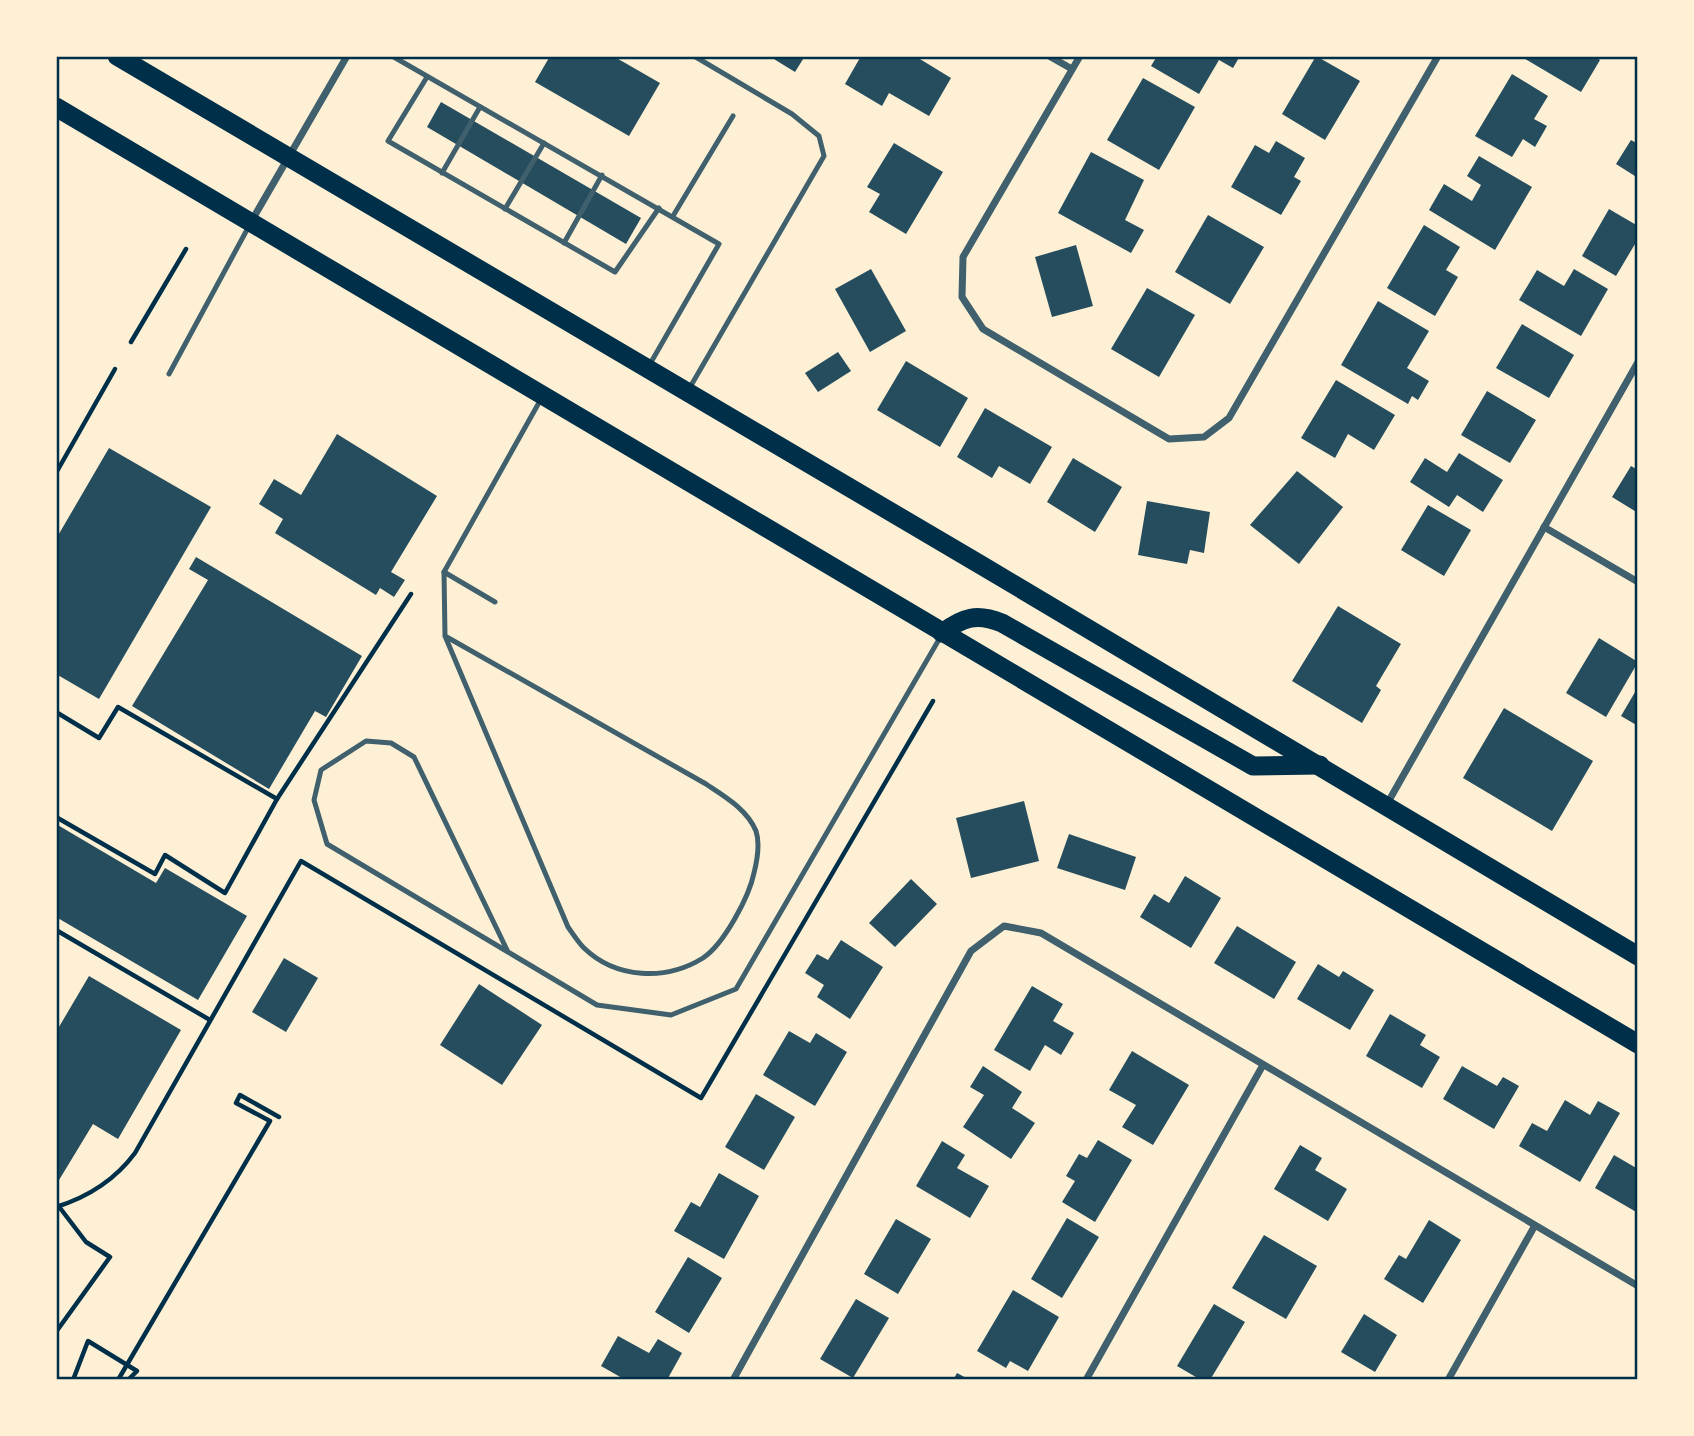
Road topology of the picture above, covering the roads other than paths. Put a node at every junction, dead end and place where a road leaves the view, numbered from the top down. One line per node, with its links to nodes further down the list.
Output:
1 (117, 56): 14 (highway)
2 (347, 56): 14 (street)
3 (393, 56): 9 (lane)
4 (694, 56): 25 (lane)
5 (1049, 56): 8 (street)
6 (1080, 56): 8 (street)
7 (1438, 56): 8 (street)
8 (1072, 69)
9 (427, 77): 11 (lane); 15 (lane)
10 (56, 107): 20 (highway)
11 (480, 107): 13 (lane); 15 (lane)
12 (733, 116): 19 (lane)
13 (544, 143): 16 (lane); 18 (lane)
14 (289, 158): 20 (street); 23 (highway)
15 (442, 173): 18 (lane)
16 (602, 175): 17 (lane); 21 (lane)
17 (659, 208): 19 (lane); 21 (lane)
18 (505, 209): 21 (lane)
19 (673, 216): 23 (lane)
20 (251, 223): 24 (lane); 26 (highway)
21 (564, 243)
22 (1638, 362): 27 (street)
23 (648, 368): 25 (highway)
24 (169, 374)
25 (688, 391): 33 (highway)
26 (543, 396): 28 (lane); 31 (highway)
27 (1544, 527): 29 (street); 34 (street)
28 (444, 572): 30 (lane); 32 (lane)
29 (1638, 582)
30 (495, 602)
31 (942, 633): 33 (highway); 35 (lane); 37 (highway)
32 (445, 636): 32 (lane)
33 (1321, 765): 34 (highway)
34 (1386, 804): 36 (highway)
35 (508, 952): 35 (lane)
36 (1638, 956)
37 (1638, 1044)
38 (1263, 1065): 39 (street); 41 (street); 42 (street)
39 (1534, 1227): 40 (street); 43 (street)
40 (1638, 1286)
41 (733, 1380)
42 (1086, 1380)
43 (1448, 1380)

